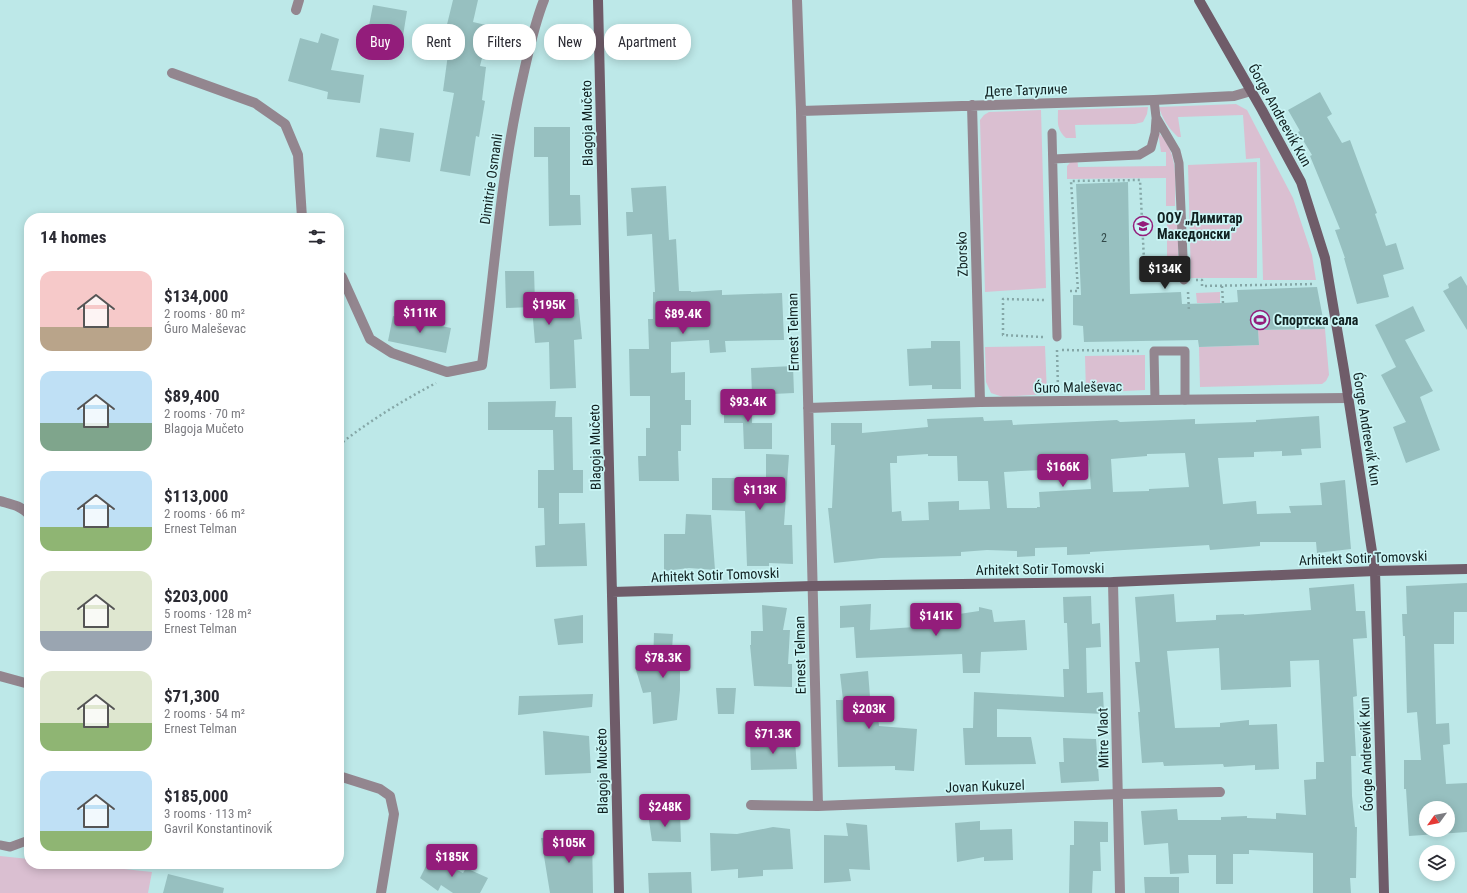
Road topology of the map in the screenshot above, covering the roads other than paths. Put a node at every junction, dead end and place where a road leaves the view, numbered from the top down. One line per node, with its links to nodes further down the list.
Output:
1 (544, 0): 14 (street, Dimitrie Osmanli)
2 (598, 0): 28 (street, Blagoja Mučeto)
3 (797, 0): 9 (street, Ernest Telman)
4 (1200, 1): 6 (street, Ǵorge Andreeviḱ Kun)
5 (172, 73): 13 (street)
6 (1252, 91): 7 (street, Дете Татуличе); 17 (street, Ǵorge Andreeviḱ Kun)
7 (1154, 100): 8 (street, Дете Татуличе); 10 (lane)
8 (972, 105): 9 (street, Дете Татуличе); 20 (street, Zborsko)
9 (801, 111): 21 (street, Ernest Telman)
10 (1156, 117): 12 (lane); 15 (lane)
11 (1052, 133): 12 (lane)
12 (1053, 159): 16 (lane)
13 (302, 213)
14 (344, 281)
15 (1186, 284)
16 (1057, 337)
17 (1348, 398): 19 (street, Ǵuro Maleševac); 25 (street, Ǵorge Andreeviḱ Kun)
18 (1155, 400): 19 (street, Ǵuro Maleševac); 19 (lane); 20 (street, Ǵuro Maleševac)
19 (1185, 400)
20 (980, 402): 21 (street, Ǵuro Maleševac)
21 (808, 408): 27 (street, Ernest Telman)
22 (0, 501): 23 (street)
23 (24, 510)
24 (1467, 569): 25 (street, Arhitekt Sotir Tomovski)
25 (1374, 571): 26 (street, Arhitekt Sotir Tomovski); 41 (street, Ǵorge Andreeviḱ Kun)
26 (1113, 582): 27 (street, Arhitekt Sotir Tomovski); 33 (street, Mitre Vlaot)
27 (812, 586): 28 (street, Arhitekt Sotir Tomovski); 35 (street, Ernest Telman)
28 (612, 592): 39 (street, Blagoja Mučeto)
29 (0, 676): 30 (street)
30 (24, 683)
31 (344, 778): 38 (street)
32 (1220, 792): 33 (street, Jovan Kukuzel)
33 (1119, 794): 35 (street, Jovan Kukuzel); 40 (street, Mitre Vlaot)
34 (751, 805): 35 (street, Jovan Kukuzel)
35 (818, 806)
36 (24, 842): 37 (lane)
37 (0, 845)
38 (381, 893)
39 (619, 893)
40 (1120, 893)
41 (1384, 893)

